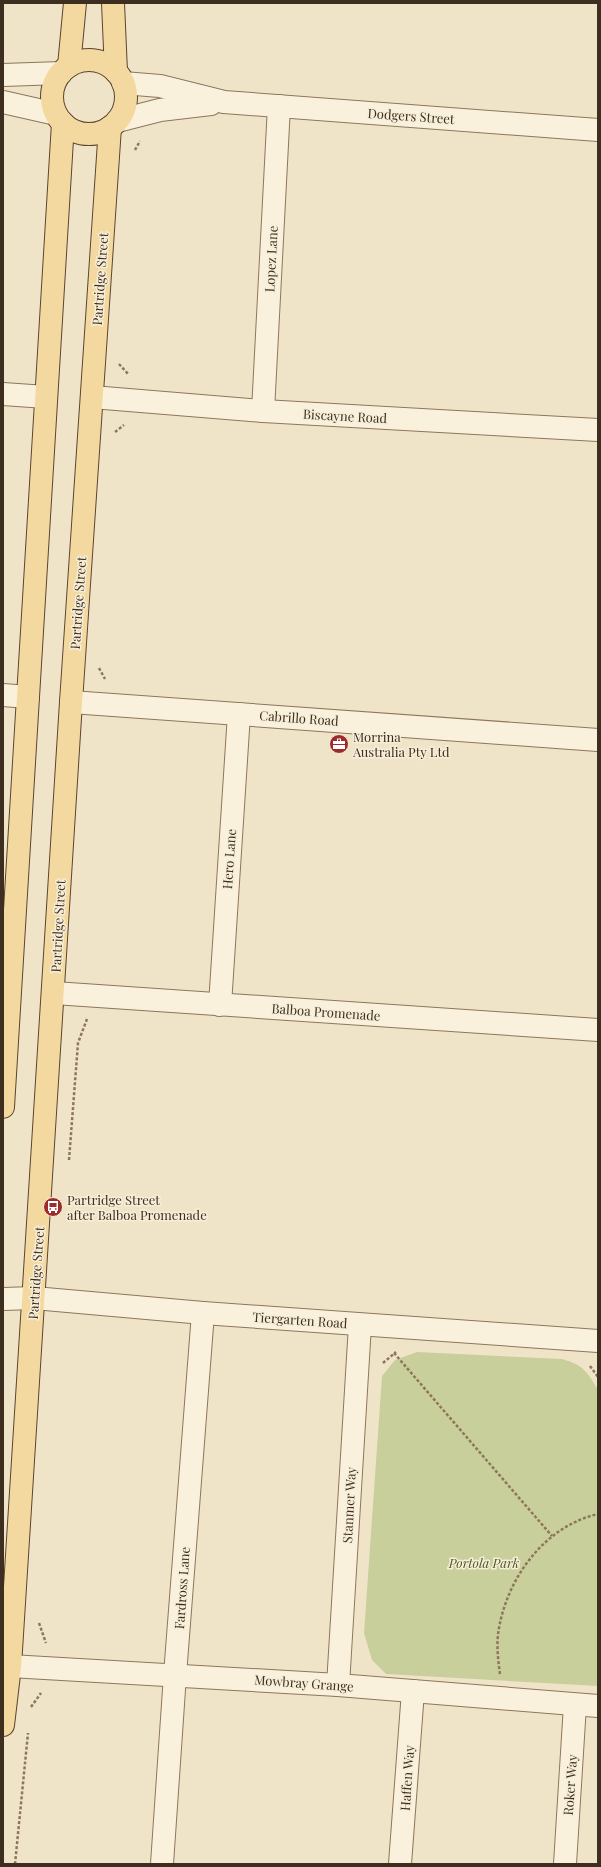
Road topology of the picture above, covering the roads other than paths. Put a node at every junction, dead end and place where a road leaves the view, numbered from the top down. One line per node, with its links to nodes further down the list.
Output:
1 (75, 3): 3 (main road)
2 (113, 3): 5 (main road)
3 (65, 70): 4 (street); 5 (main road); 9 (main road)
4 (3, 75)
5 (120, 78): 7 (street, Dodgers Street); 10 (main road)
6 (3, 102): 9 (street)
7 (224, 102): 8 (street, Dodgers Street); 10 (street, Dodgers Street)
8 (279, 106): 11 (street, Dodgers Street); 15 (street, Lopez Lane)
9 (59, 118): 10 (main road); 13 (main road)
10 (114, 124): 14 (main road, Partridge Street)
11 (598, 130)
12 (3, 394): 13 (street)
13 (46, 397): 18 (main road)
14 (92, 397): 15 (street, Biscayne Road); 19 (main road, Partridge Street)
15 (262, 411): 16 (street, Biscayne Road)
16 (598, 430)
17 (3, 695): 18 (street)
18 (28, 697): 22 (main road)
19 (71, 702): 20 (street, Cabrillo Road); 23 (main road, Partridge Street)
20 (239, 714): 21 (street, Cabrillo Road); 24 (street, Hero Lane)
21 (598, 740)
22 (6, 990): 26 (main road)
23 (54, 993): 24 (street, Balboa Promenade); 27 (main road, Partridge Street)
24 (220, 1005): 25 (street, Balboa Promenade)
25 (598, 1030)
26 (3, 1107)
27 (34, 1298): 28 (street, Tiergarten Road); 29 (street, Tiergarten Road); 32 (main road, Partridge Street)
28 (3, 1300)
29 (203, 1313): 30 (street, Tiergarten Road); 33 (street, Fardross Lane)
30 (360, 1324): 31 (street, Tiergarten Road); 34 (street, Stanmer Way)
31 (598, 1341)
32 (10, 1666): 33 (street, Mowbray Grange); 38 (main road, Partridge Street)
33 (175, 1675): 34 (street, Mowbray Grange); 39 (street, Fardross Lane)
34 (338, 1685): 35 (street, Mowbray Grange)
35 (414, 1691): 36 (street, Mowbray Grange); 40 (street, Haffen Way)
36 (575, 1705): 37 (street, Mowbray Grange); 41 (street, Roker Way)
37 (598, 1706)
38 (3, 1724)
39 (162, 1864)
40 (400, 1864)
41 (565, 1864)

